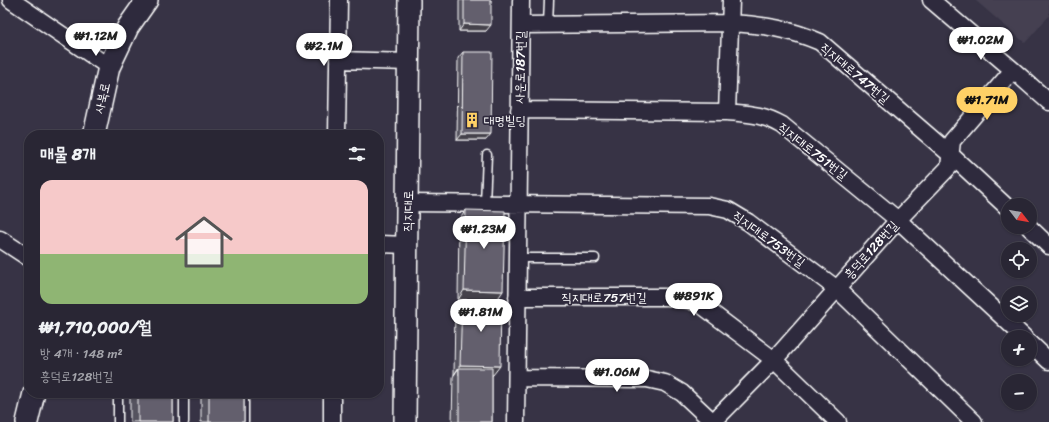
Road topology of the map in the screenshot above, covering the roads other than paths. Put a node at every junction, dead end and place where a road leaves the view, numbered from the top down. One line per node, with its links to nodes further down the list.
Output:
1 (11, 0): 14 (street)
2 (147, 0): 14 (street, 사북로)
3 (339, 0): 12 (street)
4 (409, 0): 13 (street, 직지대로)
5 (521, 0): 10 (street, 사운로187번길)
6 (549, 0): 11 (lane)
7 (731, 0): 9 (street)
8 (931, 0): 15 (street)
9 (731, 24): 11 (street, 직지대로747번길); 18 (street); 22 (street, 직지대로747번길)
10 (521, 25): 11 (street, 직지대로747번길); 17 (street, 사운로187번길)
11 (548, 25)
12 (338, 60): 13 (street); 20 (street)
13 (409, 62): 24 (street, 직지대로)
14 (109, 67): 19 (street, 사북로)
15 (1013, 70): 16 (street); 22 (street, 흥덕로128번길)
16 (1049, 102)
17 (520, 110): 18 (street, 직지대로751번길); 26 (street, 사운로187번길)
18 (727, 112): 27 (street, 직지대로751번길)
19 (95, 130)
20 (337, 130)
21 (487, 155): 25 (lane)
22 (951, 156): 23 (street, 직지대로747번길); 27 (street, 흥덕로128번길)
23 (1001, 202)
24 (408, 203): 25 (street, 직지대로753번길); 31 (street, 직지대로)
25 (485, 204): 26 (street, 직지대로753번길)
26 (518, 204): 34 (street, 사운로187번길); 36 (street, 직지대로753번길)
27 (898, 220): 36 (street, 흥덕로128번길); 38 (street, 직지대로751번길)
28 (1036, 234): 32 (street)
29 (0, 239): 33 (street)
30 (384, 244): 31 (street)
31 (408, 245): 53 (street, 직지대로)
32 (1049, 246)
33 (24, 255)
34 (518, 258): 35 (lane); 37 (street, 사운로187번길)
35 (595, 258)
36 (837, 289): 40 (street, 흥덕로128번길); 57 (street, 직지대로753번길)
37 (517, 297): 40 (street, 직지대로757번길); 42 (street, 사운로187번길)
38 (1016, 330)
39 (1037, 350): 41 (street)
40 (774, 360): 55 (street, 흥덕로128번길); 56 (street, 직지대로757번길)
41 (1049, 361)
42 (517, 378): 54 (street, 사운로187번길); 55 (street)
43 (33, 398): 48 (street)
44 (118, 398): 49 (lane)
45 (184, 398): 50 (lane)
46 (244, 398): 51 (lane)
47 (332, 398): 52 (street)
48 (27, 422)
49 (118, 422)
50 (184, 422)
51 (244, 422)
52 (332, 422)
53 (405, 422)
54 (516, 422)
55 (713, 422)
56 (838, 422)
57 (974, 422)

